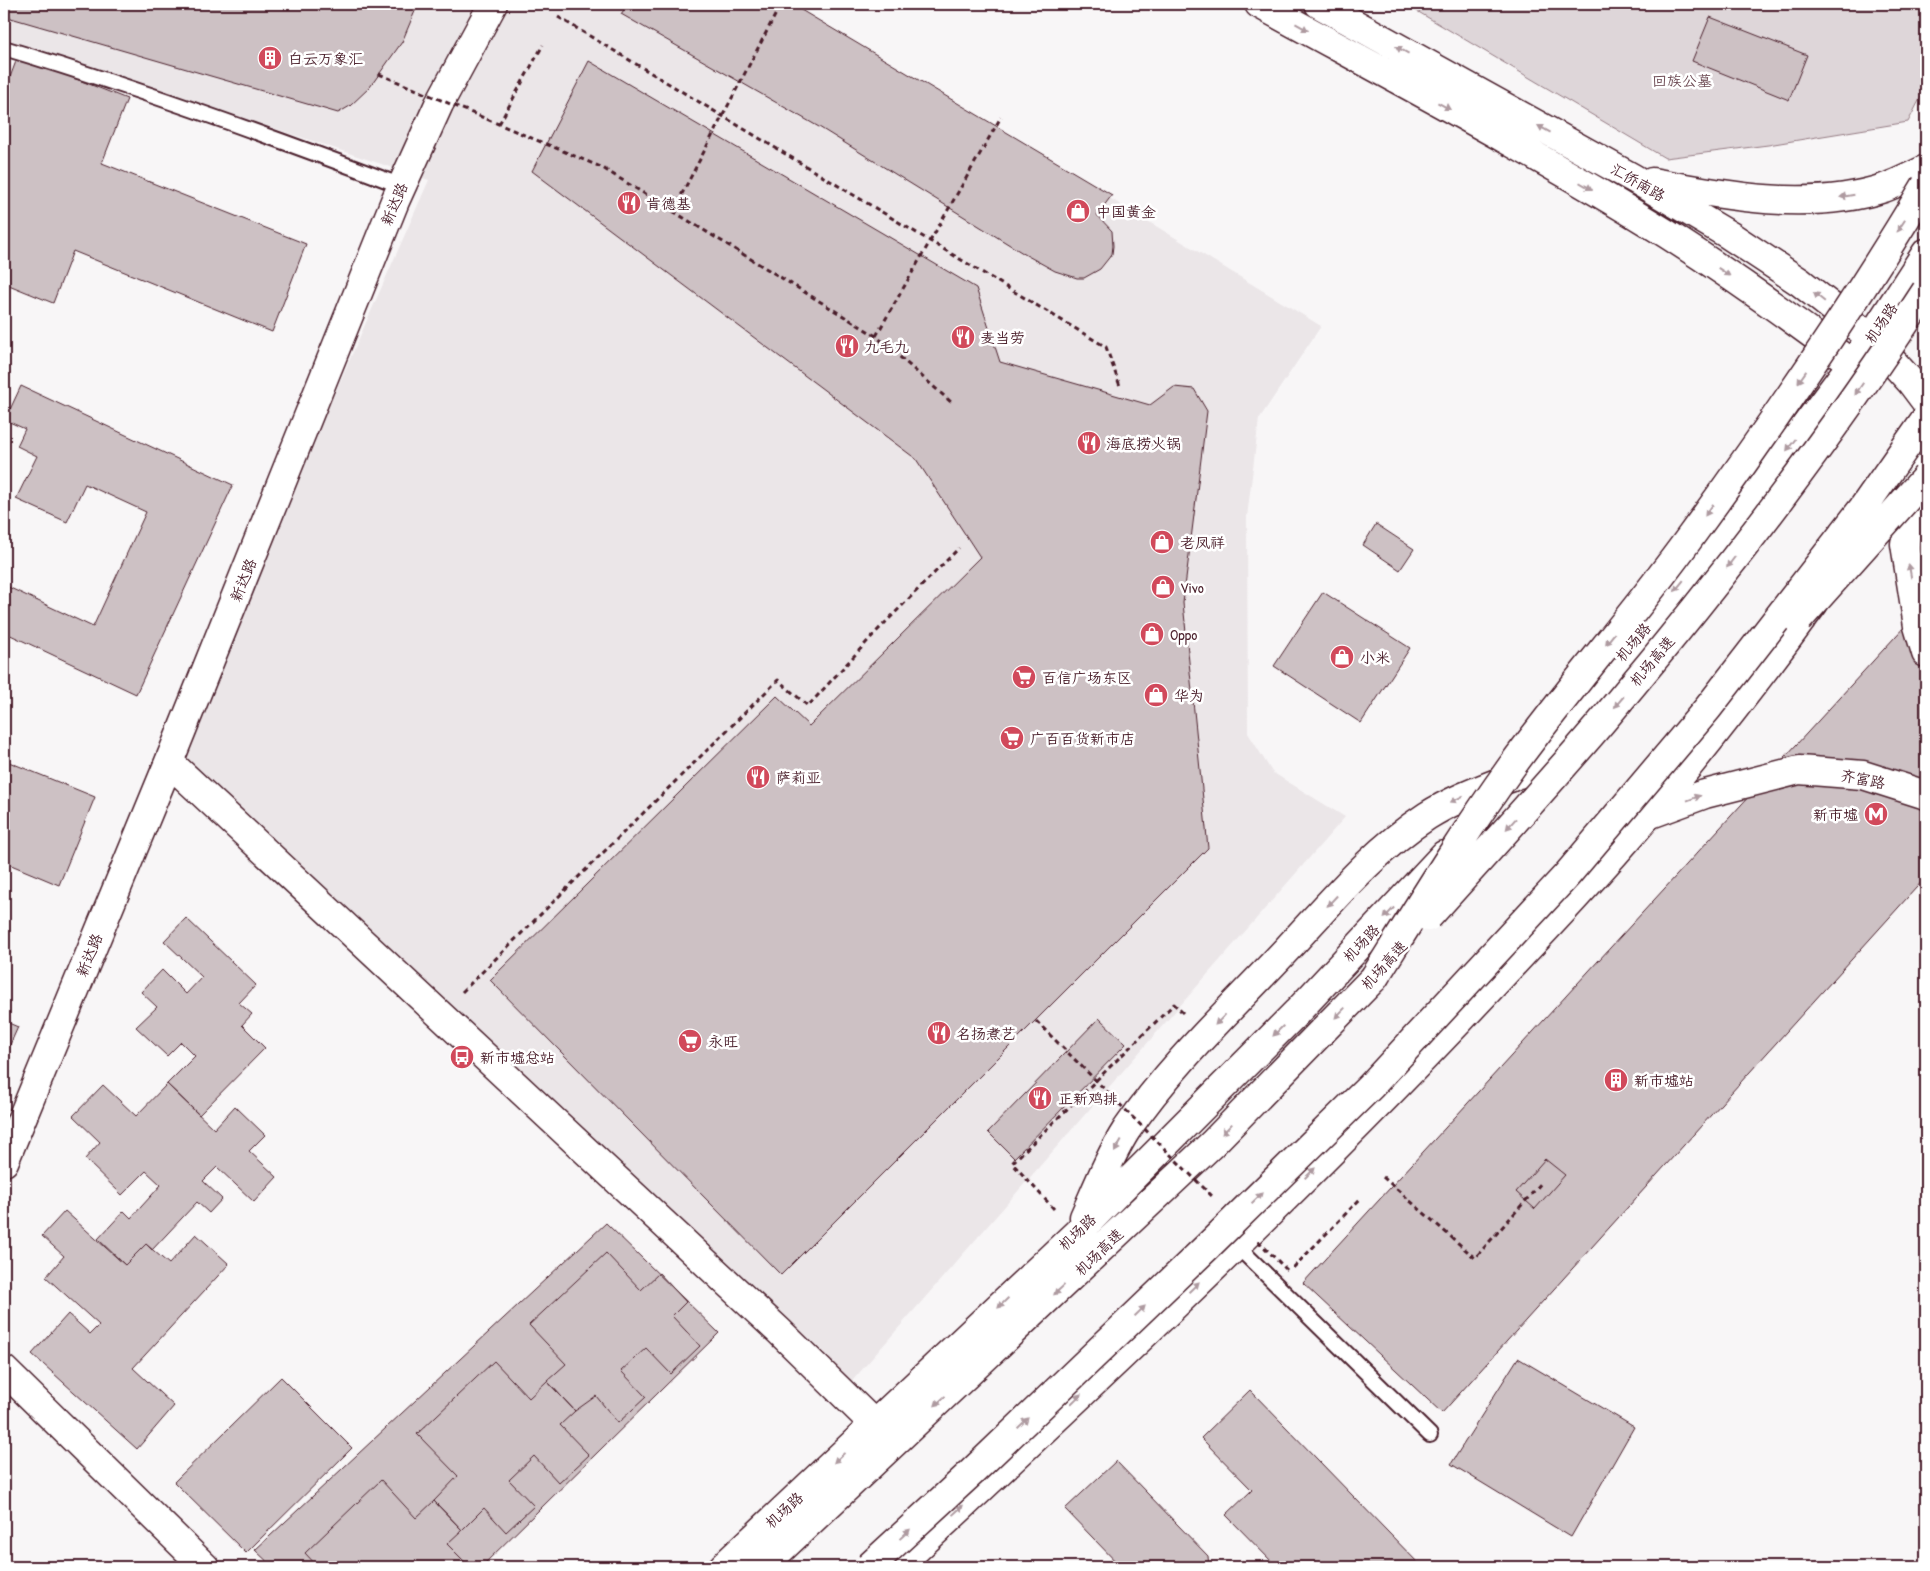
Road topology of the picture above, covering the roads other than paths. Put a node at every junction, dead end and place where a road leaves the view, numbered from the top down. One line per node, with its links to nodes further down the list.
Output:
1 (493, 4): 8 (main road, 新达路)
2 (1259, 4): 12 (main road, 汇侨南路, one-way to 12)
3 (1319, 4): 6 (main road, 汇侨南路, one-way to 3)
4 (4, 48): 8 (lane)
5 (1926, 169): 6 (main road, one-way to 6)
6 (1633, 178): 11 (main road, 汇侨南路, one-way to 6)
7 (1926, 185): 24 (main road, one-way to 24, bridge)
8 (402, 186): 19 (main road, 新达路)
9 (1926, 253): 11 (main road, 机场路)
10 (1926, 291): 24 (main road, 机场高速, one-way to 24, bridge)
11 (1871, 338): 12 (main road, 机场路); 13 (main road, 汇侨南路)
12 (1852, 364): 20 (main road, 机场路, one-way to 20)
13 (1926, 402)
14 (1926, 418): 23 (main road, bridge)
15 (1926, 451): 22 (main road)
16 (1926, 478): 23 (main road, bridge)
17 (1926, 487): 18 (main road, one-way to 17)
18 (1926, 653)
19 (169, 762): 25 (main road, 新达路); 29 (main road)
20 (1518, 775): 26 (main road, 机场路, one-way to 26); 26 (main road, one-way to 26)
21 (1926, 796): 22 (main road, 齐富路, one-way to 21)
22 (1648, 815): 27 (main road, one-way to 22)
23 (1567, 875): 34 (main road, one-way to 23, bridge)
24 (1374, 978): 33 (main road, 机场高速, one-way to 33)
25 (4, 1162)
26 (1077, 1233): 29 (main road, 机场路, one-way to 29)
27 (1246, 1242): 30 (lane); 35 (main road, one-way to 27)
28 (4, 1370): 31 (main road)
29 (875, 1425): 32 (main road, 机场路, one-way to 32)
30 (1430, 1436)
31 (205, 1567)
32 (723, 1567)
33 (762, 1567)
34 (869, 1567)
35 (896, 1567)

